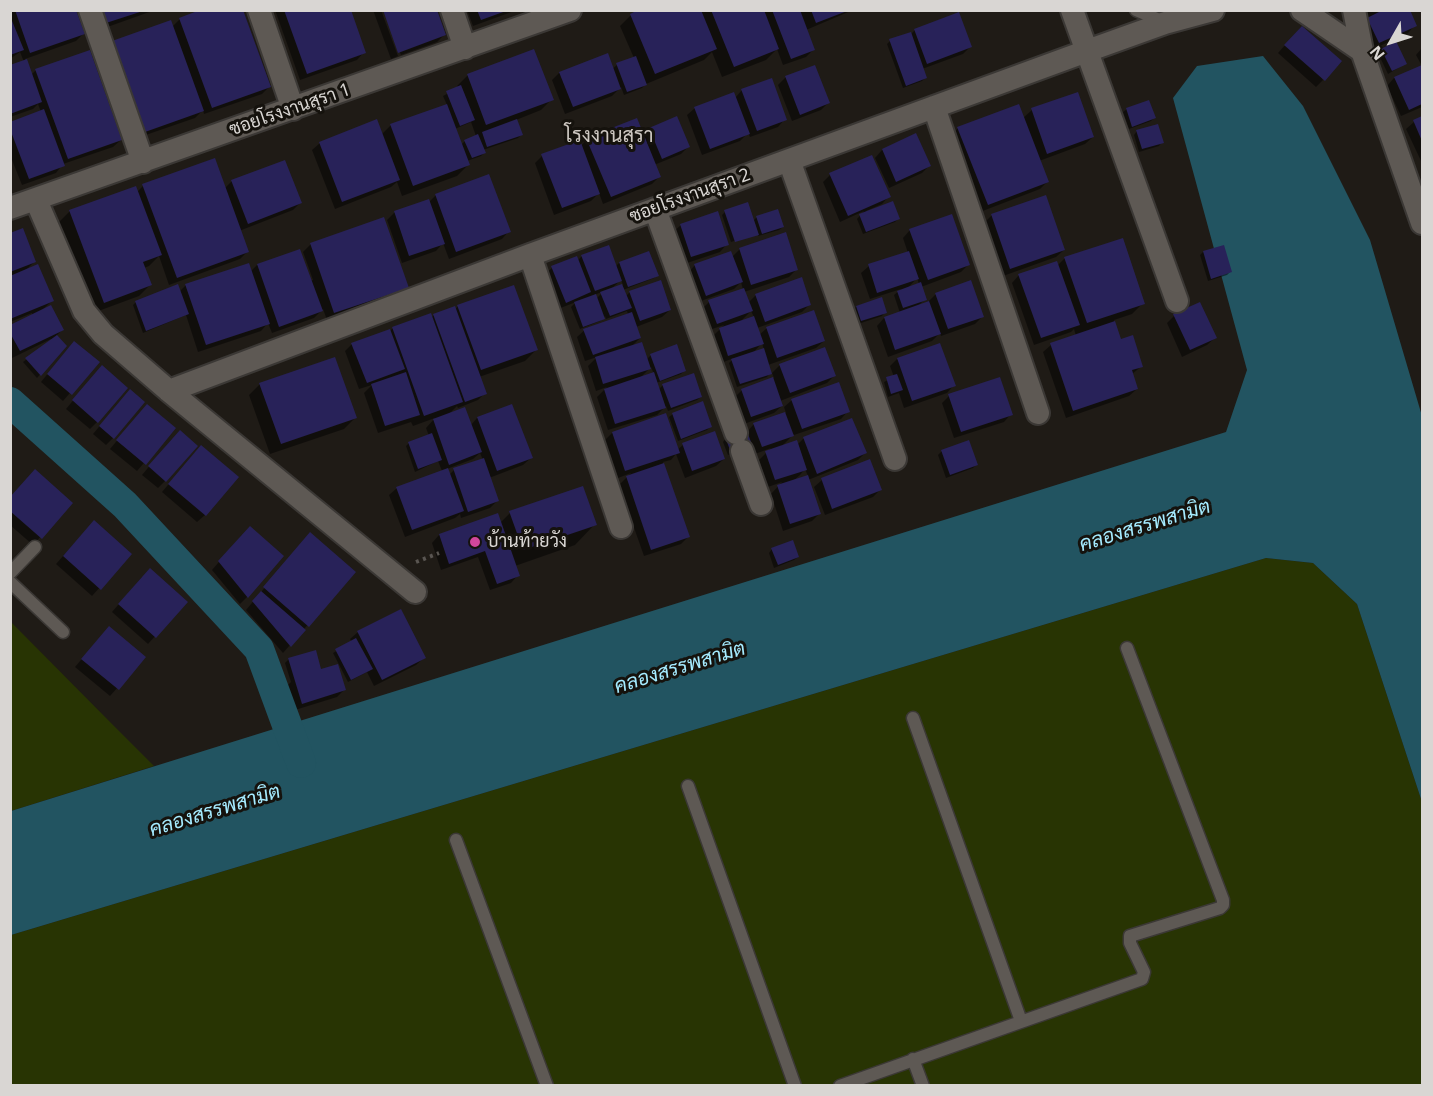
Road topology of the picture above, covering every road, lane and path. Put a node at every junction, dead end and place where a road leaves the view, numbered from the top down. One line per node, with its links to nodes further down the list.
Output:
1 (90, 10): 17 (street)
2 (259, 10): 15 (street)
3 (452, 10): 11 (street)
4 (570, 10): 11 (street, ซอยโรงงานสุรา 1)
5 (1072, 10): 12 (street)
6 (1136, 10): 10 (lane)
7 (1213, 10): 10 (street, ซอยโรงงานสุรา 2)
8 (1302, 10): 13 (street)
9 (1354, 10): 13 (street)
10 (1165, 23): 12 (street, ซอยโรงงานสุรา 2)
11 (465, 48): 15 (street, ซอยโรงงานสุรา 1)
12 (1087, 51): 14 (street, ซอยโรงงานสุรา 2); 24 (street)
13 (1362, 51): 18 (street)
14 (934, 107): 16 (street, ซอยโรงงานสุรา 2); 26 (street)
15 (293, 109): 17 (street, ซอยโรงงานสุรา 1)
16 (789, 160): 21 (street, ซอยโรงงานสุรา 2); 27 (street)
17 (143, 162): 19 (street, ซอยโรงงานสุรา 1)
18 (1416, 178): 22 (street)
19 (36, 200): 20 (street, ซอยโรงงานสุรา 1); 25 (street)
20 (11, 206)
21 (655, 209): 23 (street, ซอยโรงงานสุรา 2); 28 (street)
22 (1422, 223)
23 (530, 255): 25 (street, ซอยโรงงานสุรา 2); 29 (street)
24 (1177, 301)
25 (169, 391): 33 (street)
26 (1038, 413)
27 (895, 459)
28 (761, 504)
29 (621, 527)
30 (35, 547): 31 (lane)
31 (10, 573)
32 (10, 582): 34 (lane)
33 (415, 592)
34 (63, 632)
35 (1126, 648): 39 (lane)
36 (913, 718): 39 (lane)
37 (688, 786): 42 (lane)
38 (456, 840): 41 (lane)
39 (1021, 1021): 40 (lane)
40 (913, 1059): 43 (lane); 44 (lane)
41 (547, 1086)
42 (795, 1086)
43 (840, 1086)
44 (923, 1086)

